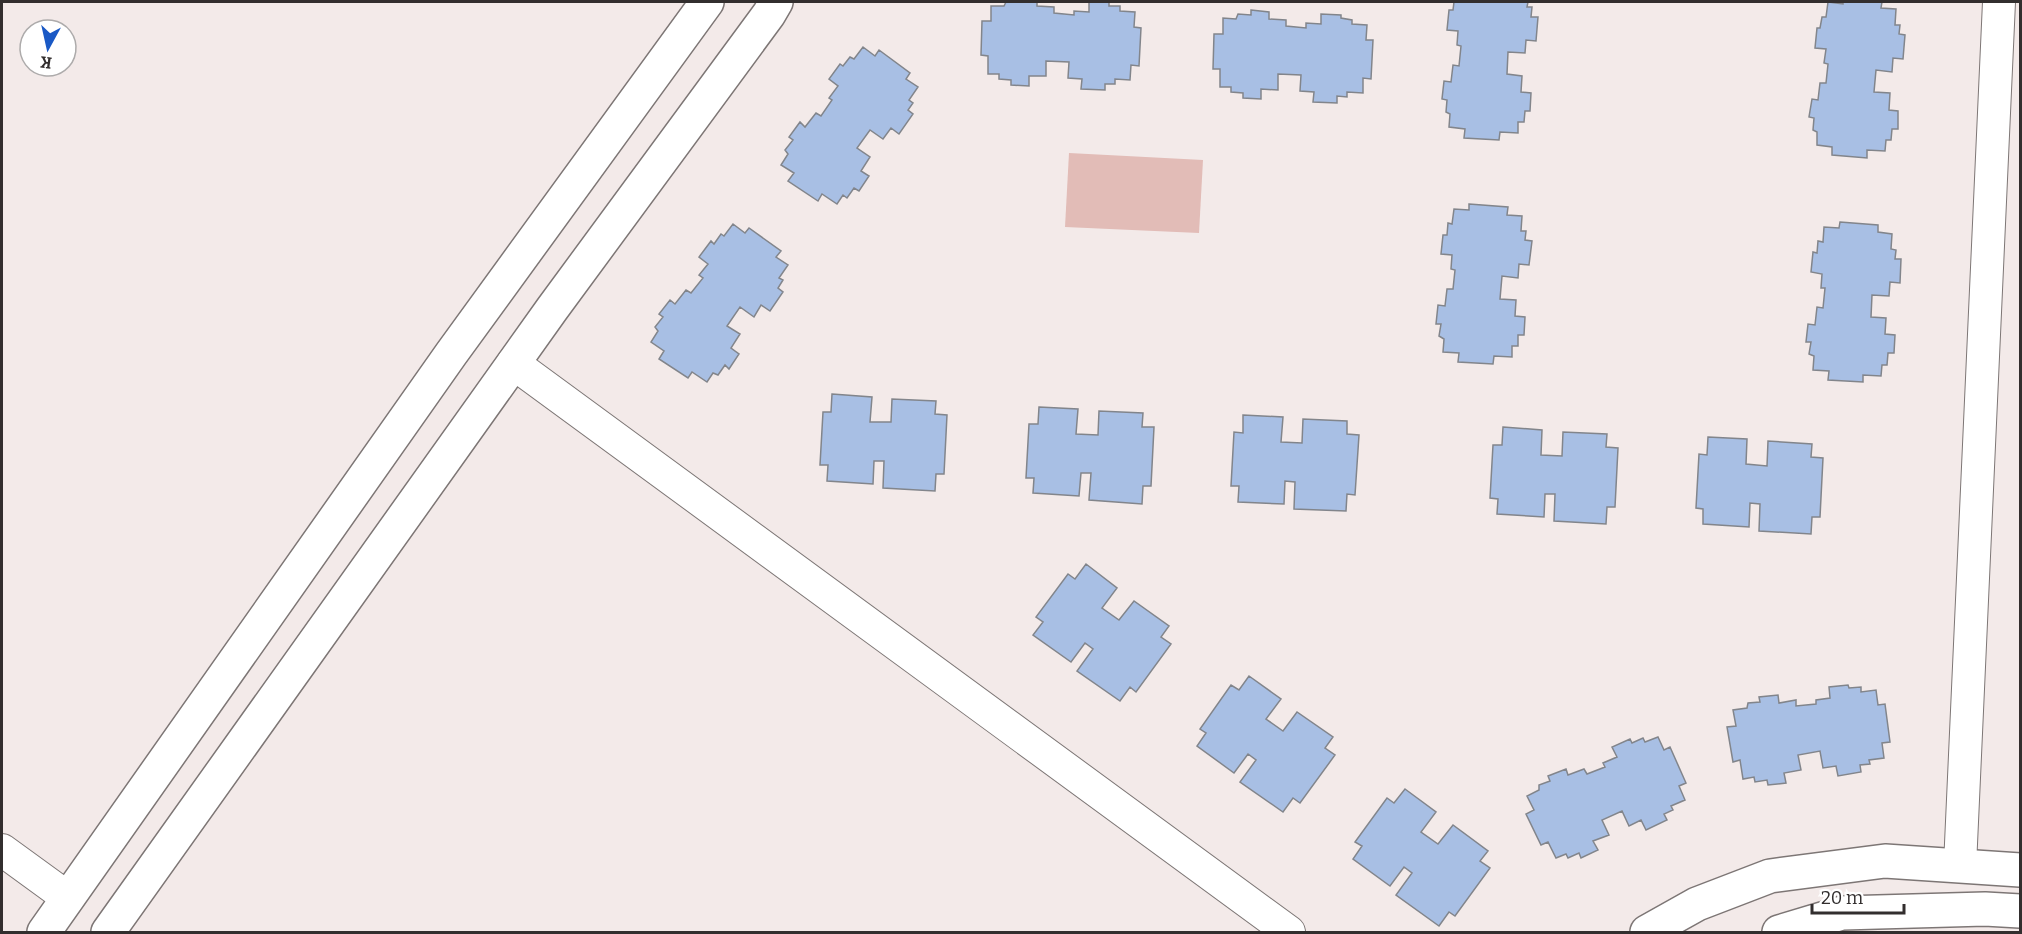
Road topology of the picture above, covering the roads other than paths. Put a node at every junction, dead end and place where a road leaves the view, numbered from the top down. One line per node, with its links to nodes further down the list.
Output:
1 (707, 2): 8 (main road)
2 (776, 2): 4 (main road)
3 (1999, 2): 6 (street)
4 (513, 363): 11 (main road); 12 (street)
5 (2, 850): 8 (street)
6 (1960, 866): 7 (main road); 13 (main road)
7 (2020, 870)
8 (68, 898): 10 (main road)
9 (2020, 910): 14 (main road)
10 (44, 933)
11 (108, 933)
12 (1289, 933)
13 (1647, 933)
14 (1779, 933)

